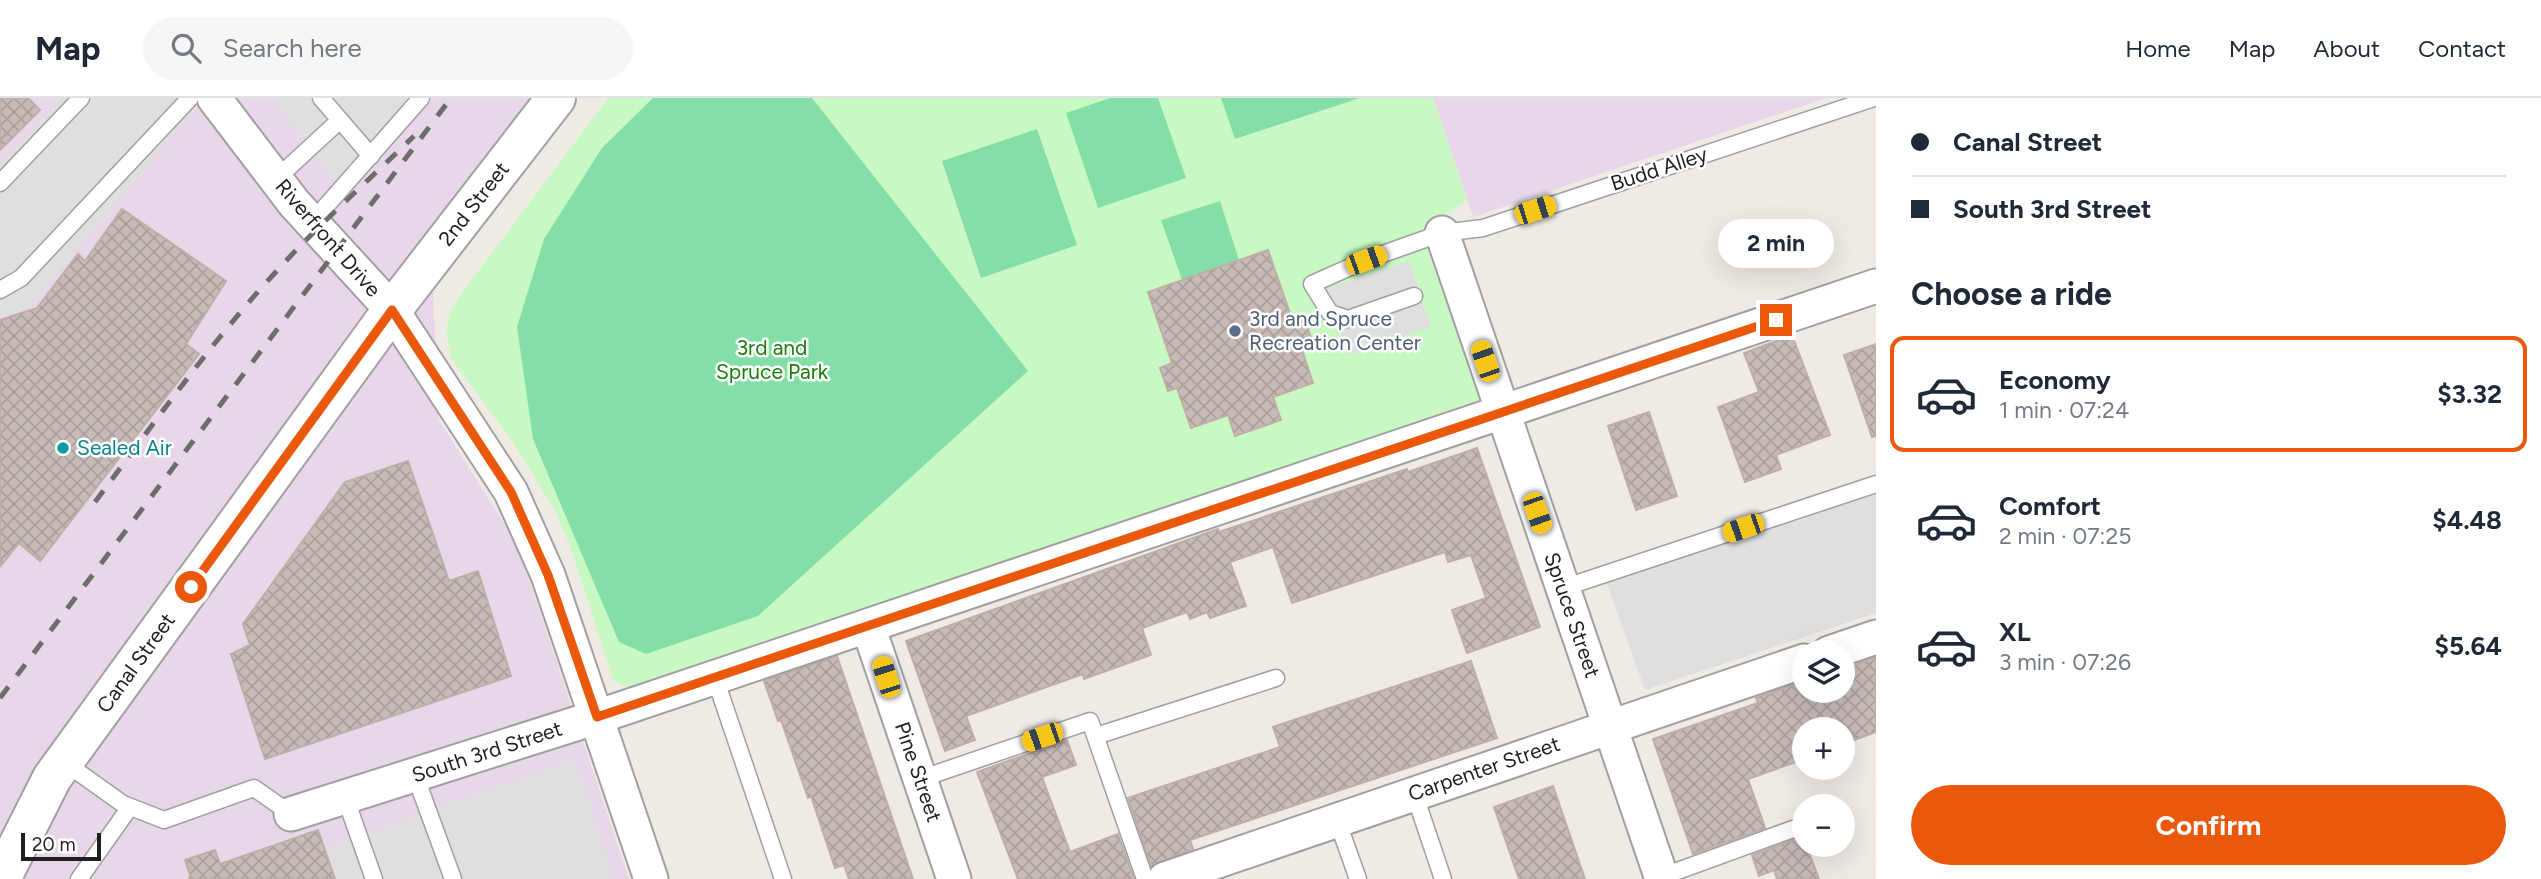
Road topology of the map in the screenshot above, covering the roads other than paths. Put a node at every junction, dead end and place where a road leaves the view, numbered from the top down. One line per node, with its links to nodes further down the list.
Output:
1 (81, 98): 11 (lane)
2 (190, 98): 15 (lane)
3 (214, 98): 10 (street, Riverfront Drive)
4 (321, 98): 8 (lane)
5 (421, 98): 9 (lane)
6 (555, 98): 17 (street, 2nd Street)
7 (1874, 98): 13 (lane, Budd Alley)
8 (340, 120): 9 (lane); 10 (lane)
9 (371, 156): 12 (lane)
10 (276, 179): 12 (street, Riverfront Drive)
11 (0, 183)
12 (312, 222): 17 (street, Riverfront Drive)
13 (1442, 233): 16 (lane, Budd Alley); 18 (street, Spruce Street)
14 (1876, 286): 18 (street, South 3rd Street)
15 (0, 290)
16 (1414, 296)
17 (392, 310): 27 (street, Riverfront Drive); 30 (street, Canal Street)
18 (1503, 413): 20 (street, Spruce Street); 21 (street, South 3rd Street)
19 (1876, 484): 20 (lane)
20 (1563, 588): 28 (street, Spruce Street)
21 (868, 626): 25 (street, South 3rd Street); 32 (street, Pine Street)
22 (1876, 637): 23 (street)
23 (1855, 644)
24 (1792, 665): 28 (street, Carpenter Street)
25 (715, 678): 27 (street, South 3rd Street); 46 (lane)
26 (1276, 678): 29 (lane)
27 (597, 717): 31 (street, South 3rd Street); 45 (street, Riverfront Drive)
28 (1610, 726): 33 (street, Carpenter Street); 40 (street, Spruce Street)
29 (1097, 736): 32 (lane); 48 (lane)
30 (58, 770): 35 (lane); 38 (street, Canal Street); 41 (street, Canal Street)
31 (415, 775): 34 (street, South 3rd Street); 44 (lane)
32 (920, 779): 47 (street, Pine Street)
33 (1414, 793): 37 (street, Carpenter Street); 51 (lane)
34 (345, 797): 36 (street, South 3rd Street); 43 (lane)
35 (130, 807): 36 (lane); 42 (lane)
36 (291, 814)
37 (1337, 820): 49 (street, Carpenter Street); 50 (lane)
38 (0, 827)
39 (1792, 829): 40 (lane)
40 (1662, 878)
41 (1, 879)
42 (79, 879)
43 (374, 879)
44 (453, 879)
45 (651, 879)
46 (783, 879)
47 (954, 879)
48 (1145, 879)
49 (1165, 879)
50 (1358, 879)
51 (1443, 879)

